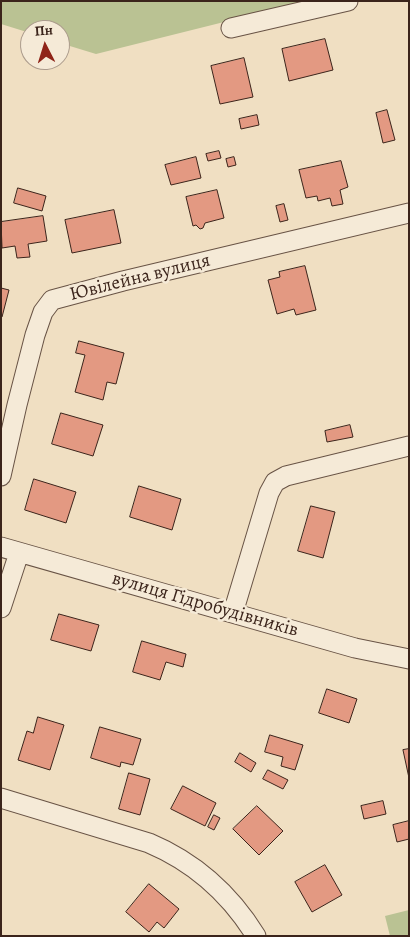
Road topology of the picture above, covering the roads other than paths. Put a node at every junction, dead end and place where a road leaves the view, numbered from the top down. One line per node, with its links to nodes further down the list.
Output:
1 (348, 1): 2 (street)
2 (231, 28)
3 (409, 213): 5 (street, Ювілейна вулиця)
4 (409, 446): 8 (street)
5 (1, 476)
6 (10, 550): 7 (street); 8 (street, вулиця Гідробудівників)
7 (1, 608)
8 (233, 613): 9 (street, вулиця Гідробудівників)
9 (409, 659)
10 (1, 798): 11 (street)
11 (256, 936)

